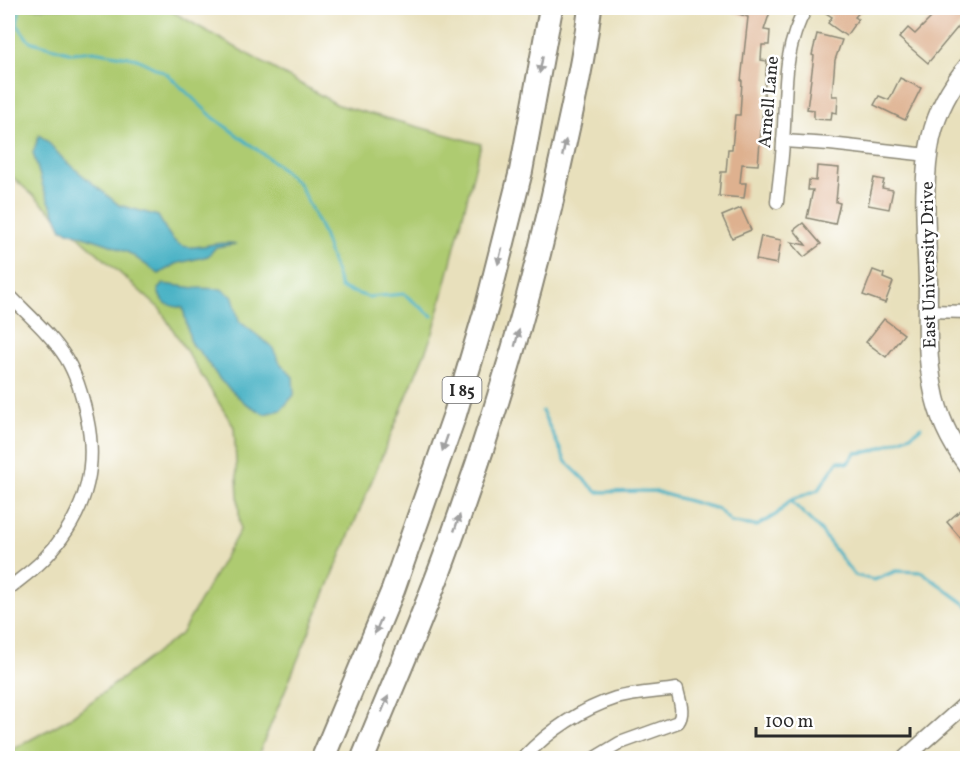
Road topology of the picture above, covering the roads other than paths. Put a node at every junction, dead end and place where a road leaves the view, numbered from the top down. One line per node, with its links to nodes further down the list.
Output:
1 (551, 8): 14 (highway, I 85, one-way to 14)
2 (590, 8): 15 (highway, I 85, one-way to 2)
3 (806, 8): 5 (street, Arnell Lane)
4 (968, 66): 6 (main road, East University Drive)
5 (783, 141): 6 (street); 7 (street, Arnell Lane)
6 (928, 155): 9 (main road, East University Drive)
7 (777, 202)
8 (8, 294): 12 (street)
9 (928, 311): 10 (street); 11 (main road, East University Drive)
10 (968, 312)
11 (968, 466)
12 (8, 589)
13 (968, 702): 18 (street)
14 (323, 759)
15 (363, 759)
16 (523, 759): 17 (street)
17 (595, 759)
18 (905, 759)

